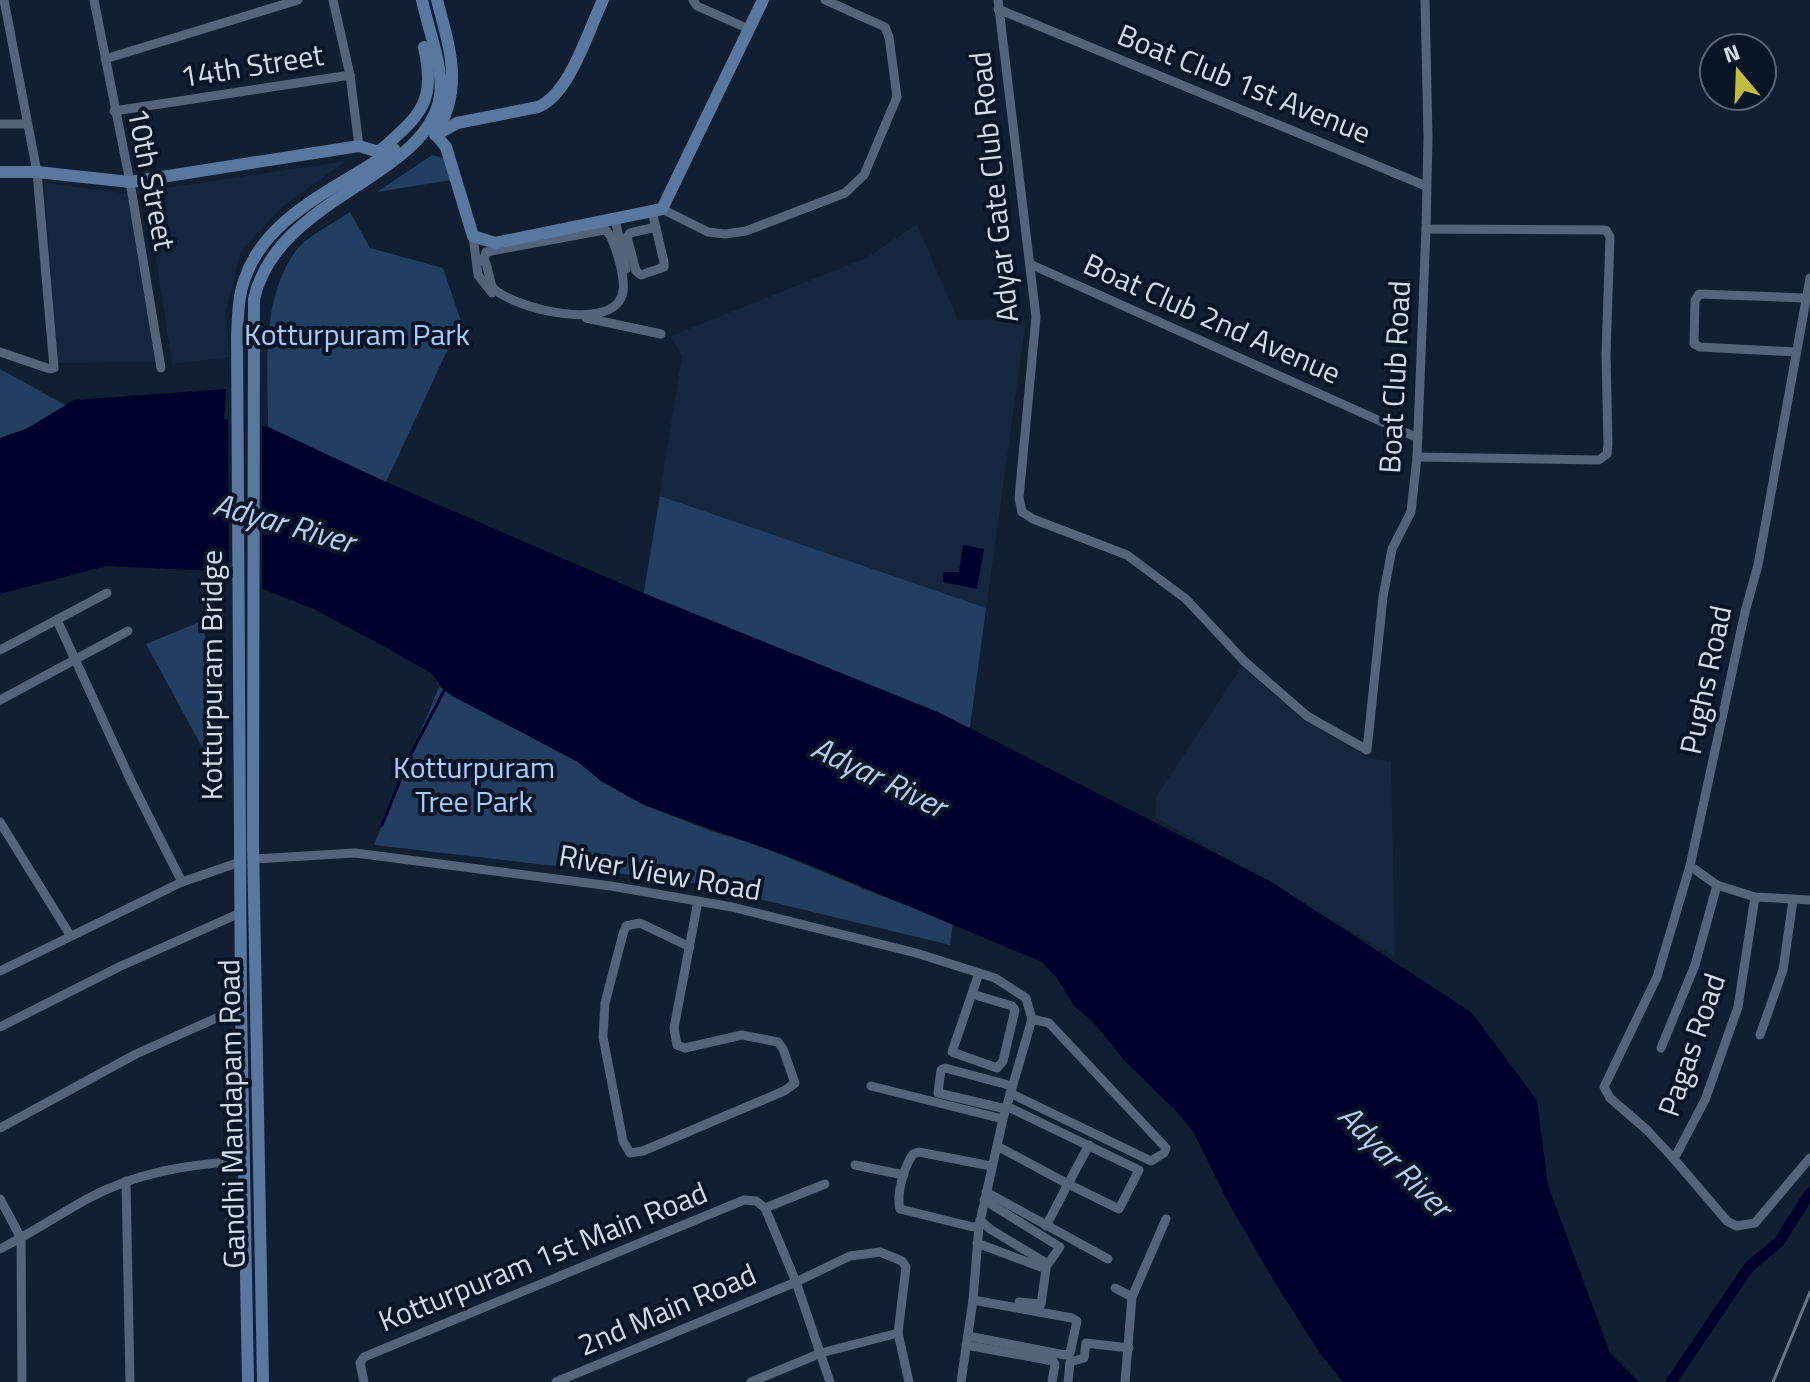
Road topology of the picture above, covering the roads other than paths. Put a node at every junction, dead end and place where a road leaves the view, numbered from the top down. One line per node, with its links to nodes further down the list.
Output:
1 (4, 0): 19 (street)
2 (94, 0): 15 (street, 10th Street)
3 (298, 0): 15 (street)
4 (333, 0): 16 (street)
5 (414, 0): 22 (main road)
6 (422, 0): 22 (main road)
7 (437, 0): 20 (main road)
8 (693, 0): 14 (street)
9 (763, 0): 14 (main road)
10 (825, 0): 27 (street)
11 (1425, 0): 26 (street, Boat Club Road)
12 (599, 1): 20 (main road)
13 (998, 4): 26 (street, Boat Club 1st Avenue); 34 (street, Adyar Gate Club Road)
14 (749, 29): 27 (main road)
15 (105, 59): 17 (street, 10th Street)
16 (350, 75): 17 (street, 14th Street); 21 (street)
17 (114, 111): 25 (street, 10th Street)
18 (0, 124): 19 (street)
19 (26, 124): 24 (street)
20 (436, 135): 22 (main road); 32 (main road)
21 (359, 146): 22 (main road); 25 (main road)
22 (380, 160): 52 (main road, Kotturpuram Bridge); 53 (main road, Kotturpuram Bridge)
23 (0, 172): 24 (main road)
24 (37, 172): 25 (main road); 39 (street)
25 (130, 182): 41 (street, 10th Street)
26 (1426, 186): 31 (street, Boat Club Road)
27 (657, 210): 28 (main road); 30 (street)
28 (615, 219): 29 (main road); 35 (street)
29 (603, 226): 32 (main road); 33 (street); 33 (street)
30 (656, 227): 30 (street)
31 (1426, 229): 42 (street, Boat Club Road); 43 (street)
32 (473, 236): 33 (street)
33 (480, 258): 38 (street)
34 (1030, 264): 42 (street, Boat Club 2nd Avenue); 50 (street, Adyar Gate Club Road)
35 (626, 269)
36 (1810, 278): 37 (street, Pughs Road)
37 (1806, 298): 40 (street, Pughs Road); 40 (street)
38 (661, 334)
39 (0, 352)
40 (1796, 352): 55 (street, Pughs Road)
41 (161, 368)
42 (1418, 438): 43 (street, Boat Club Road)
43 (1417, 457): 50 (street, Boat Club Road)
44 (107, 593): 45 (street)
45 (57, 620): 47 (street); 48 (street)
46 (128, 631): 48 (street)
47 (0, 650)
48 (75, 661): 49 (street); 56 (street)
49 (0, 700)
50 (1367, 750)
51 (0, 822): 63 (street)
52 (239, 845): 54 (main road, Gandhi Mandapam Road)
53 (254, 852): 61 (street, River View Road); 110 (main road, Gandhi Mandapam Road)
54 (240, 862): 56 (street); 62 (main road, Gandhi Mandapam Road)
55 (1690, 866): 57 (street); 80 (street, Pughs Road)
56 (182, 882): 63 (street)
57 (1717, 885): 58 (street); 72 (street)
58 (1755, 897): 59 (street); 80 (street, Pagas Road)
59 (1793, 900): 60 (street); 71 (street)
60 (1810, 900)
61 (698, 901): 64 (street); 66 (street, River View Road)
62 (240, 913): 68 (main road, Gandhi Mandapam Road); 70 (street)
63 (70, 935): 65 (street)
64 (690, 947): 64 (street)
65 (0, 971)
66 (979, 973): 67 (street); 69 (street, River View Road)
67 (972, 994): 67 (street)
68 (241, 1007): 76 (street); 81 (main road, Gandhi Mandapam Road)
69 (1032, 1017): 74 (street); 74 (street, River View Road)
70 (0, 1027)
71 (1760, 1035)
72 (1661, 1048)
73 (871, 1086): 75 (street)
74 (1011, 1090): 75 (street); 75 (street)
75 (1005, 1111): 77 (street); 78 (street)
76 (0, 1128)
77 (1089, 1145): 87 (street); 87 (street)
78 (997, 1146): 83 (street); 87 (street)
79 (1810, 1158): 80 (street)
80 (1674, 1159)
81 (244, 1161): 85 (street); 109 (main road, Gandhi Mandapam Road)
82 (855, 1165): 84 (street)
83 (991, 1166): 84 (street); 88 (street)
84 (904, 1175): 92 (street)
85 (126, 1181): 94 (street); 108 (street)
86 (825, 1184): 90 (street)
87 (1068, 1184): 93 (street)
88 (985, 1196): 92 (street); 92 (street); 93 (street)
89 (0, 1199): 94 (street)
90 (765, 1208): 98 (street); 111 (street, Kotturpuram 1st Main Road)
91 (1166, 1219): 101 (street)
92 (980, 1223): 95 (street)
93 (1046, 1226): 97 (street)
94 (21, 1238): 96 (street); 107 (street)
95 (977, 1243): 100 (street); 100 (street)
96 (0, 1249)
97 (1108, 1259)
98 (796, 1282): 102 (street, 2nd Main Road); 105 (street); 106 (street, 2nd Main Road)
99 (1115, 1288): 101 (street)
100 (973, 1297): 103 (street); 103 (street)
101 (1132, 1297): 104 (street)
102 (898, 1333): 105 (street); 114 (street)
103 (967, 1340): 115 (street); 116 (street)
104 (1129, 1348): 117 (street); 118 (street)
105 (821, 1353): 112 (street); 113 (street)
106 (563, 1381)
107 (22, 1382)
108 (130, 1382)
109 (248, 1382)
110 (263, 1382)
111 (364, 1382)
112 (751, 1382)
113 (830, 1382)
114 (909, 1382)
115 (961, 1382)
116 (1052, 1382)
117 (1068, 1382)
118 (1125, 1382)

